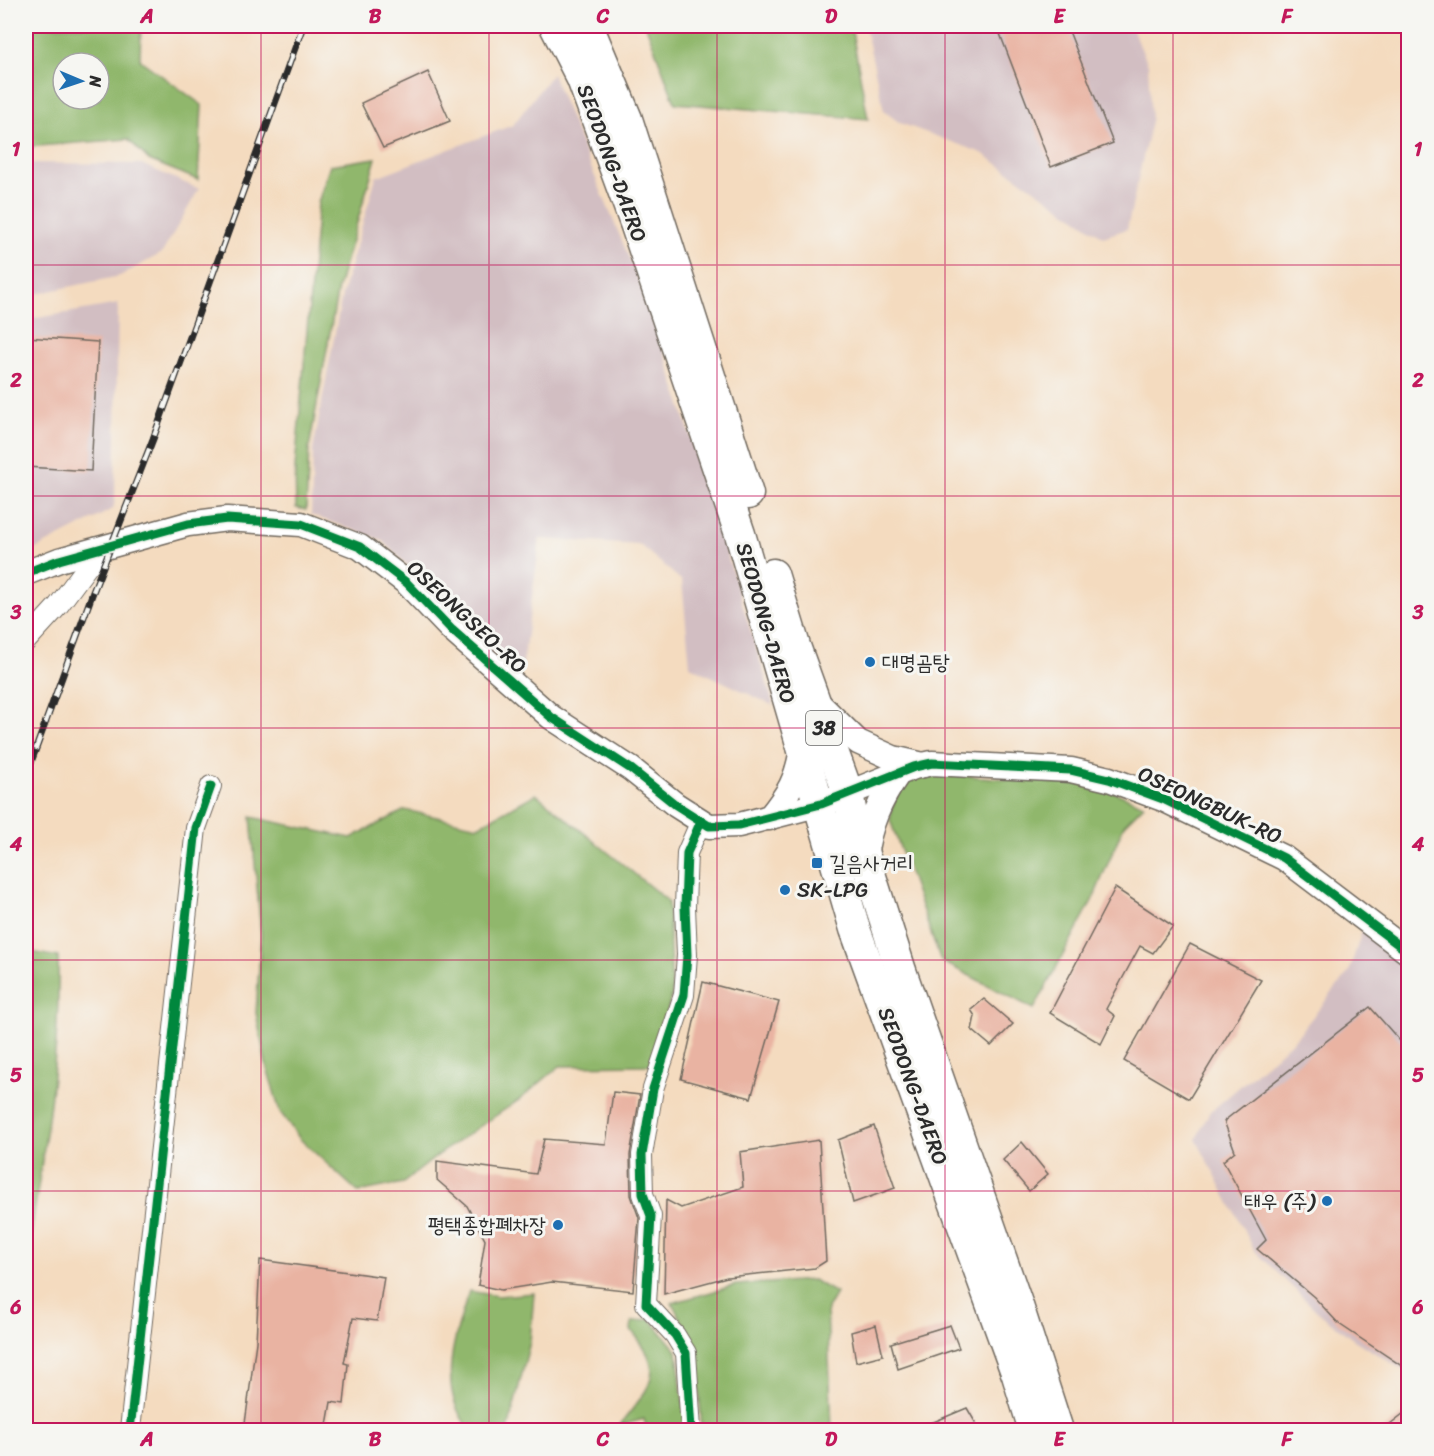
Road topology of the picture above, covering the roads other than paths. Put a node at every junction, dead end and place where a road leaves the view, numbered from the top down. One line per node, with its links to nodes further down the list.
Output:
1 (555, 26): 7 (main road, SEODONG-DAERO / 38)
2 (588, 26): 6 (main road, SEODONG-DAERO / 38)
3 (101, 548): 4 (street, OSEONGSEO-RO); 5 (street); 14 (street, OSEONGSEO-RO)
4 (26, 573)
5 (26, 641)
6 (814, 699): 8 (street); 11 (main road, SEODONG-DAERO / 38)
7 (803, 747): 12 (main road, SEODONG-DAERO / 38); 13 (street)
8 (927, 764): 9 (street, OSEONGSEO-RO); 16 (street, OSEONGBUK-RO)
9 (898, 774): 11 (street, OSEONGSEO-RO); 15 (street)
10 (211, 786): 17 (street)
11 (848, 793): 12 (street, OSEONGSEO-RO); 15 (main road, SEODONG-DAERO / 38)
12 (821, 804): 13 (street, OSEONGSEO-RO); 19 (main road, SEODONG-DAERO / 38)
13 (769, 818): 14 (street, OSEONGSEO-RO)
14 (701, 821): 18 (street)
15 (865, 857): 20 (main road, SEODONG-DAERO / 38)
16 (1408, 952)
17 (130, 1431)
18 (691, 1431)
19 (1034, 1431)
20 (1058, 1431)

